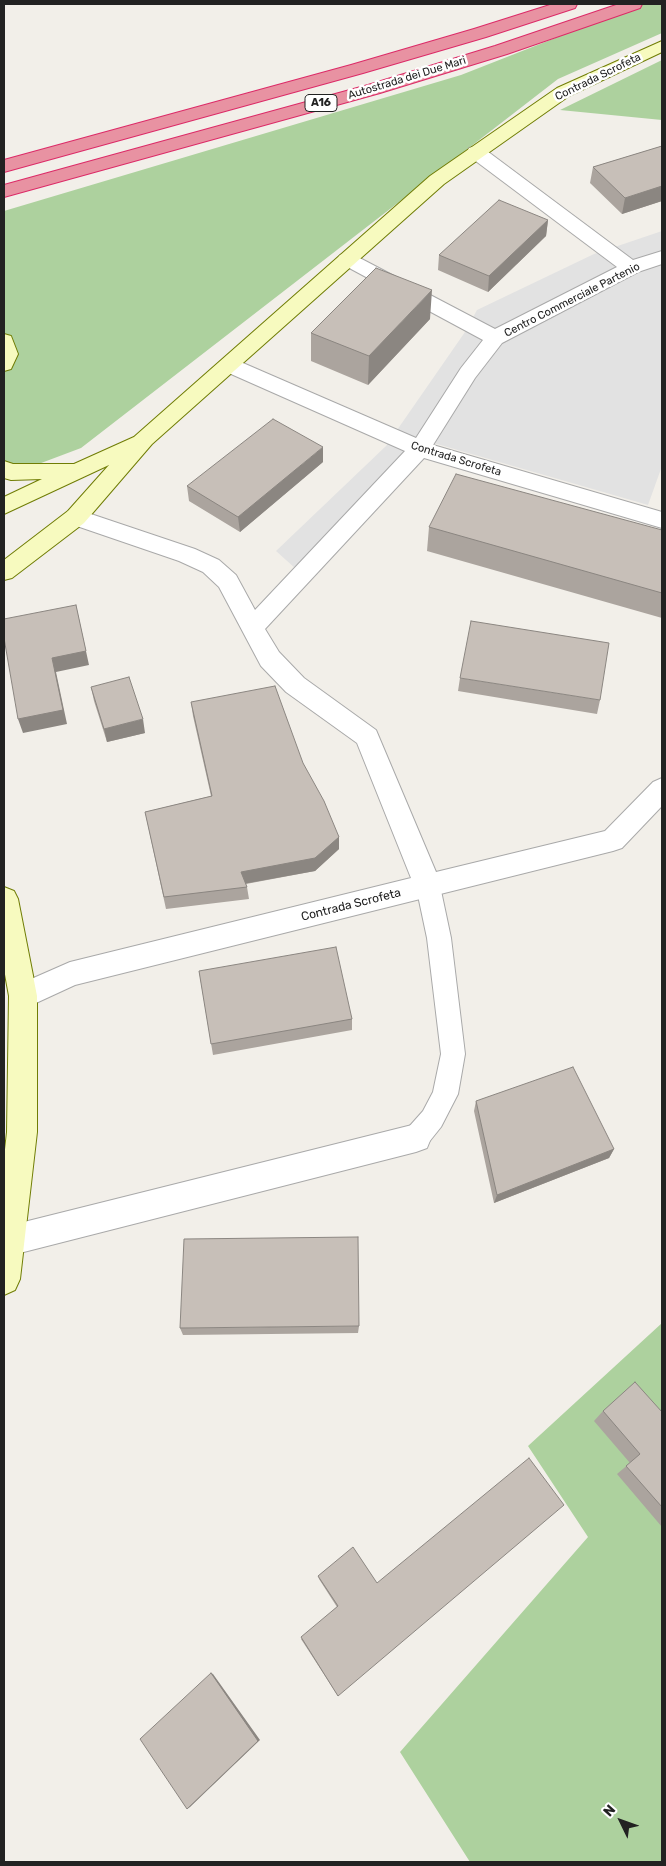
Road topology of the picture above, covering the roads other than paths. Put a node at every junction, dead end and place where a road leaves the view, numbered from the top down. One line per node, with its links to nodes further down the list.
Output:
1 (568, 4): 5 (highway, Autostrada dei Due Mari / A16)
2 (634, 4): 6 (highway, Autostrada dei Due Mari / A16)
3 (662, 46): 4 (street, Contrada Scrofeta)
4 (476, 152): 8 (street, Contrada Scrofeta); 9 (street)
5 (4, 166)
6 (4, 191)
7 (662, 257): 9 (street, Centro Commerciale Partenio)
8 (347, 259): 10 (street); 13 (street, Contrada Scrofeta)
9 (631, 268): 10 (street, Centro Commerciale Partenio)
10 (495, 338): 15 (street, Centro Commerciale Partenio)
11 (4, 341): 12 (street)
12 (4, 364)
13 (229, 365): 14 (street, Contrada Scrofeta); 15 (street, Contrada Scrofeta)
14 (144, 439): 17 (street); 19 (street)
15 (420, 449): 20 (street, Contrada Scrofeta); 22 (street, Centro Commerciale Partenio)
16 (4, 468): 17 (street)
17 (80, 469): 18 (street)
18 (4, 506)
19 (76, 517): 21 (street); 22 (street)
20 (662, 520)
21 (4, 572)
22 (252, 628): 24 (street)
23 (662, 789): 24 (street, Contrada Scrofeta)
24 (428, 886): 26 (street, Contrada Scrofeta); 27 (lane)
25 (4, 899): 26 (street)
26 (23, 996): 28 (street)
27 (416, 1138): 28 (street)
28 (8, 1241): 29 (street)
29 (4, 1279)

